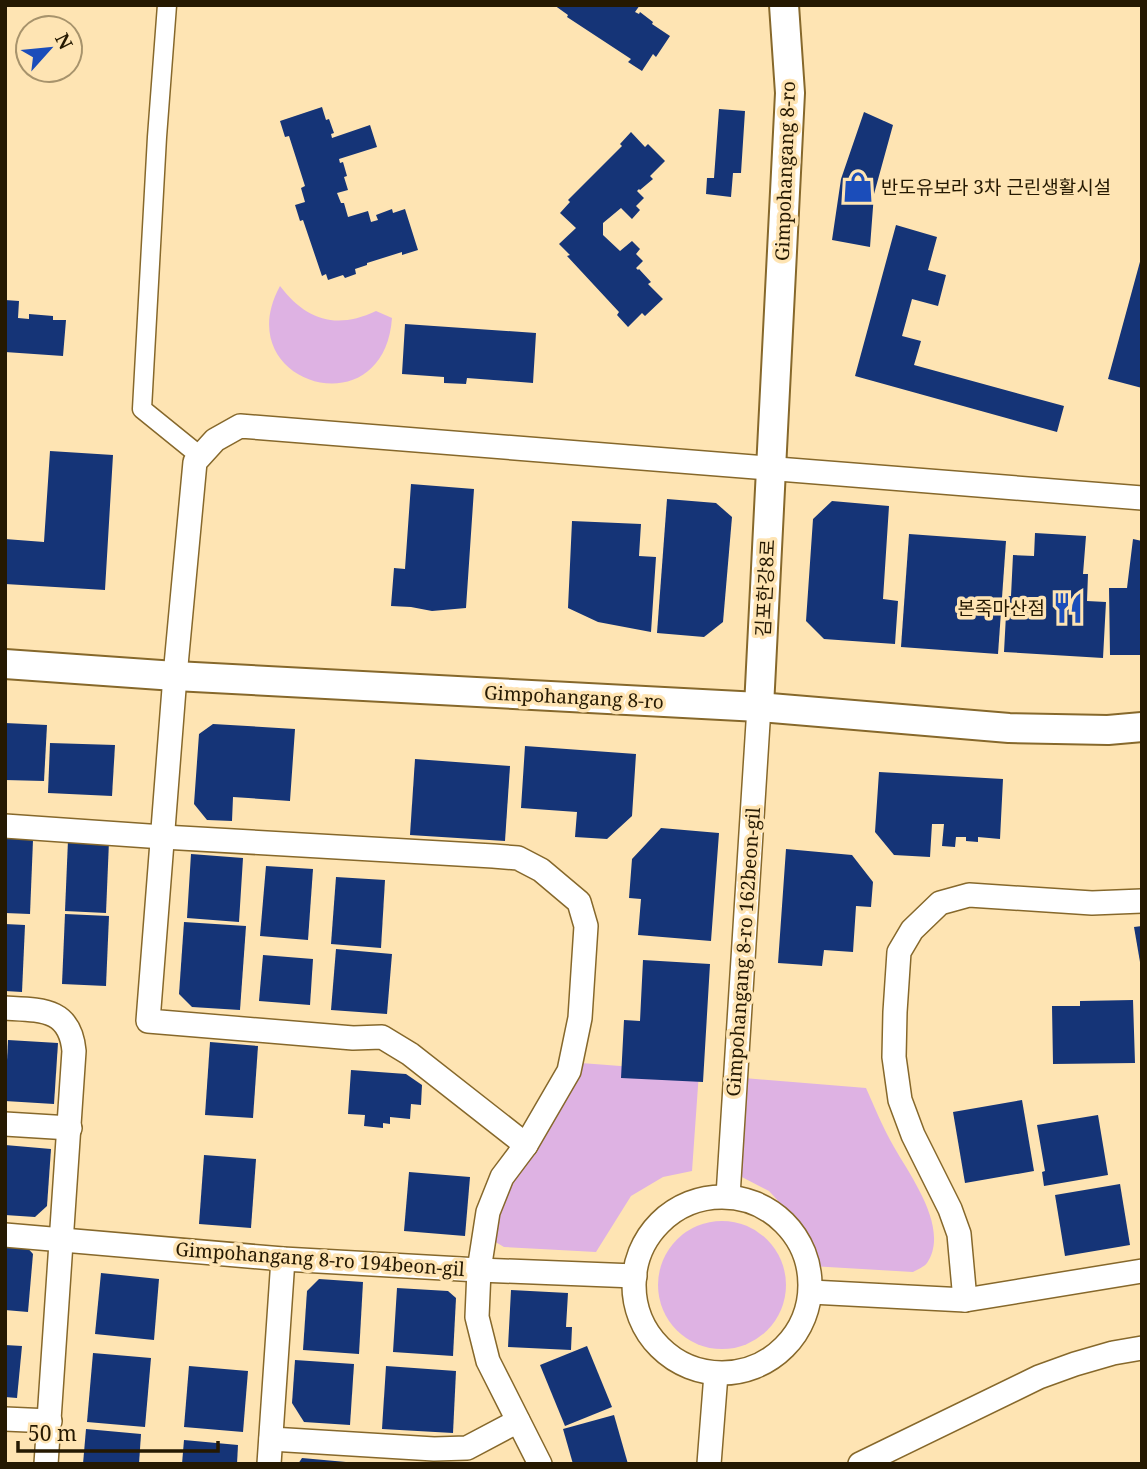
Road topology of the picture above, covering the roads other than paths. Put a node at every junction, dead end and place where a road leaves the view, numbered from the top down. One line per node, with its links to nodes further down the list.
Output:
1 (167, 5): 3 (street)
2 (784, 5): 4 (street, Gimpohangang 8-ro)
3 (200, 456): 4 (street); 7 (street)
4 (772, 470): 5 (street); 8 (street, 김포한강8로)
5 (1142, 498)
6 (5, 664): 7 (street, Gimpohangang 8-ro)
7 (175, 676): 8 (street, Gimpohangang 8-ro); 11 (street)
8 (759, 707): 9 (street, Gimpohangang 8-ro); 17 (street, Gimpohangang 8-ro 162beon-gil)
9 (1142, 727)
10 (5, 825): 11 (street)
11 (163, 837): 16 (street); 16 (street)
12 (1142, 901): 25 (street)
13 (5, 1008): 15 (street)
14 (5, 1124): 15 (street)
15 (70, 1128): 19 (street)
16 (526, 1145): 21 (street)
17 (727, 1196): 23 (street); 24 (street)
18 (5, 1236): 19 (street, Gimpohangang 8-ro 194beon-gil)
19 (62, 1239): 20 (street, Gimpohangang 8-ro 194beon-gil); 30 (street)
20 (283, 1259): 21 (street, Gimpohangang 8-ro 194beon-gil); 31 (street)
21 (479, 1270): 23 (street, Gimpohangang 8-ro 194beon-gil); 29 (street)
22 (1142, 1270): 25 (street)
23 (635, 1276): 27 (street)
24 (811, 1292): 25 (street); 27 (street)
25 (965, 1300)
26 (1142, 1348): 36 (street)
27 (716, 1374): 35 (street)
28 (5, 1419): 30 (street)
29 (518, 1421): 31 (street); 34 (street)
30 (50, 1422): 32 (street)
31 (271, 1439): 33 (street)
32 (46, 1464)
33 (270, 1464)
34 (540, 1464)
35 (709, 1464)
36 (860, 1464)

